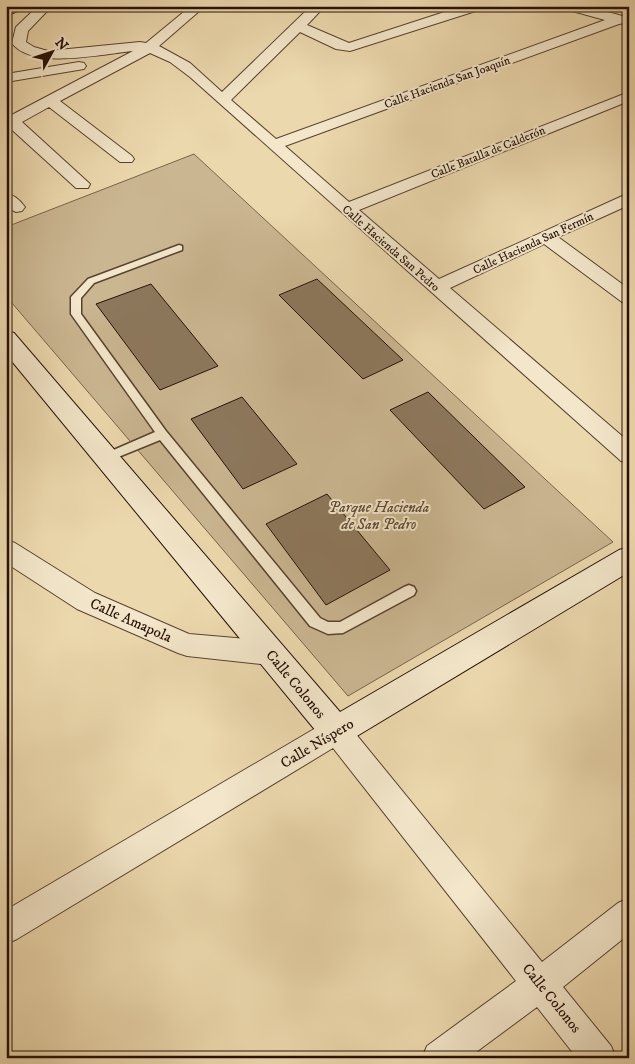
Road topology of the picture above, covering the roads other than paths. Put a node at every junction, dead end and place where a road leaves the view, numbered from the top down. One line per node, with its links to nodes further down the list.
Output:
1 (17, 6): 7 (highway)
2 (46, 6): 10 (street)
3 (199, 6): 10 (street)
4 (319, 6): 9 (street)
5 (477, 6): 9 (street)
6 (570, 6): 8 (street)
7 (6, 11)
8 (624, 21): 17 (street, Calle Hacienda San Joaquín)
9 (297, 26): 15 (street)
10 (149, 48): 11 (street); 15 (street, Calle Hacienda San Pedro)
11 (130, 58): 12 (street); 14 (street)
12 (6, 78)
13 (629, 96): 21 (street, Calle Batalla de Calderón)
14 (50, 100): 16 (street); 18 (street)
15 (222, 100): 17 (street, Calle Hacienda San Pedro)
16 (9, 122): 19 (street)
17 (274, 145): 21 (street, Calle Hacienda San Pedro)
18 (126, 158)
19 (82, 184)
20 (629, 198): 22 (street, Calle Hacienda San Fermín)
21 (347, 209): 24 (street, Calle Hacienda San Pedro)
22 (546, 236): 24 (street, Calle Hacienda San Fermín); 25 (street)
23 (179, 248): 27 (lane)
24 (436, 287): 28 (street, Calle Hacienda San Pedro)
25 (629, 298)
26 (6, 338): 29 (street, Calle Colonos)
27 (162, 434): 29 (lane); 32 (lane)
28 (629, 455)
29 (106, 458): 33 (street, Calle Colonos)
30 (629, 558): 34 (street, Calle Níspero)
31 (12, 560): 33 (street, Calle Amapola)
32 (409, 591)
33 (270, 652): 34 (street, Calle Colonos)
34 (336, 732): 36 (street, Calle Níspero); 37 (street, Calle Colonos)
35 (629, 914): 37 (street)
36 (6, 928)
37 (540, 984): 38 (street); 39 (street, Calle Colonos)
38 (438, 1058)
39 (599, 1058)

